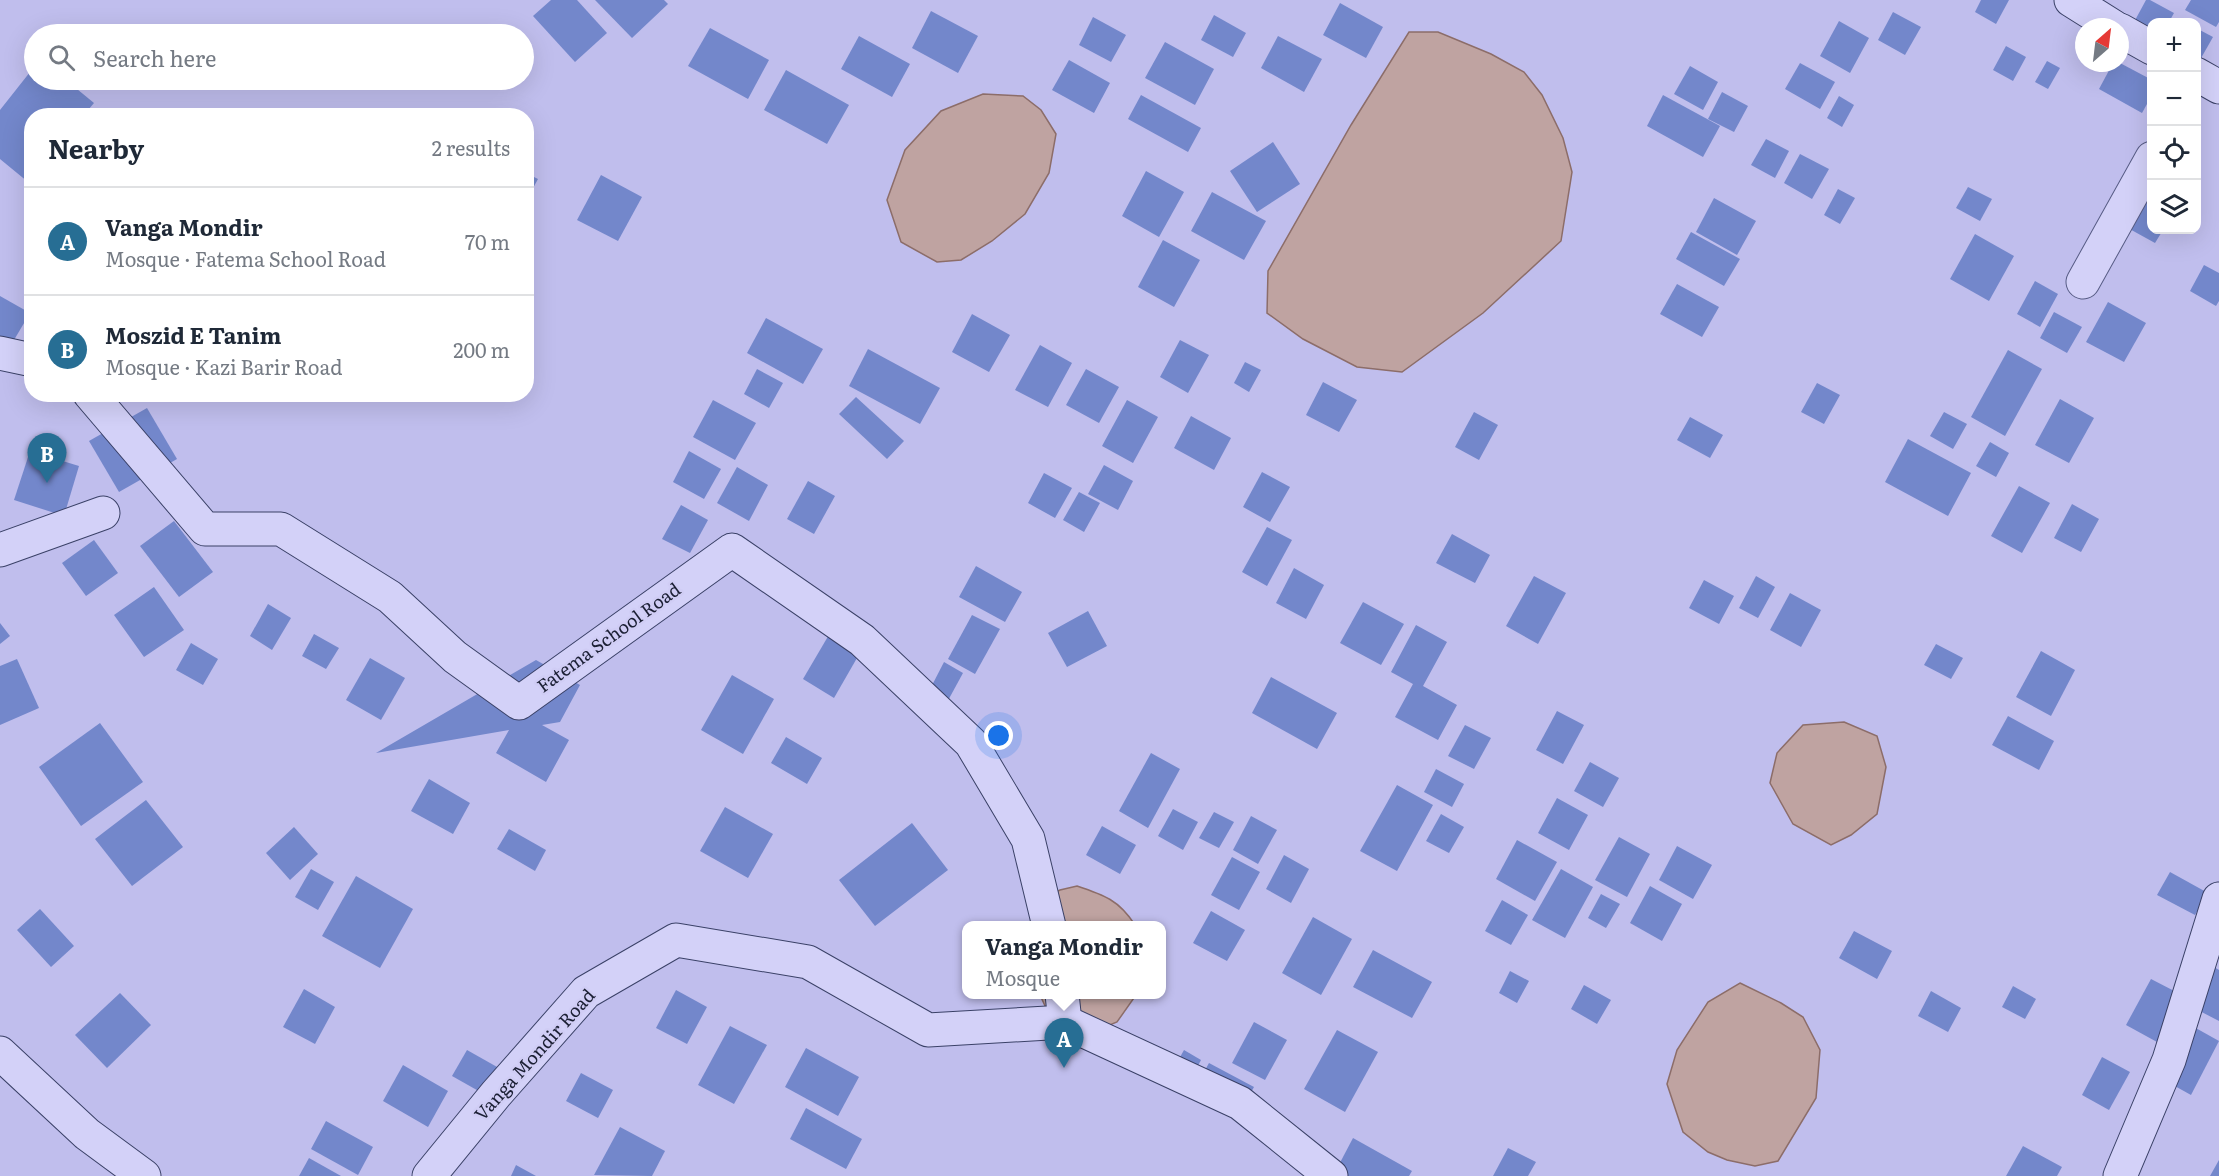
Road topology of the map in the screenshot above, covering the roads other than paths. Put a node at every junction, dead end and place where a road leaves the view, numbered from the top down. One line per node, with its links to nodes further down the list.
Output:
1 (2071, 0): 2 (main road)
2 (2100, 18)
3 (2129, 35): 4 (main road)
4 (2147, 46)
5 (2147, 165): 6 (main road)
6 (2083, 282)
7 (0, 353): 8 (main road)
8 (24, 358)
9 (97, 402): 13 (main road, Fatema School Road)
10 (103, 513): 11 (main road)
11 (0, 550)
12 (2219, 899): 19 (main road)
13 (1048, 921)
14 (1063, 1009): 17 (main road, Vanga Mondir Road); 18 (main road)
15 (0, 1053): 16 (main road)
16 (144, 1176)
17 (429, 1176)
18 (1331, 1176)
19 (2120, 1176)

